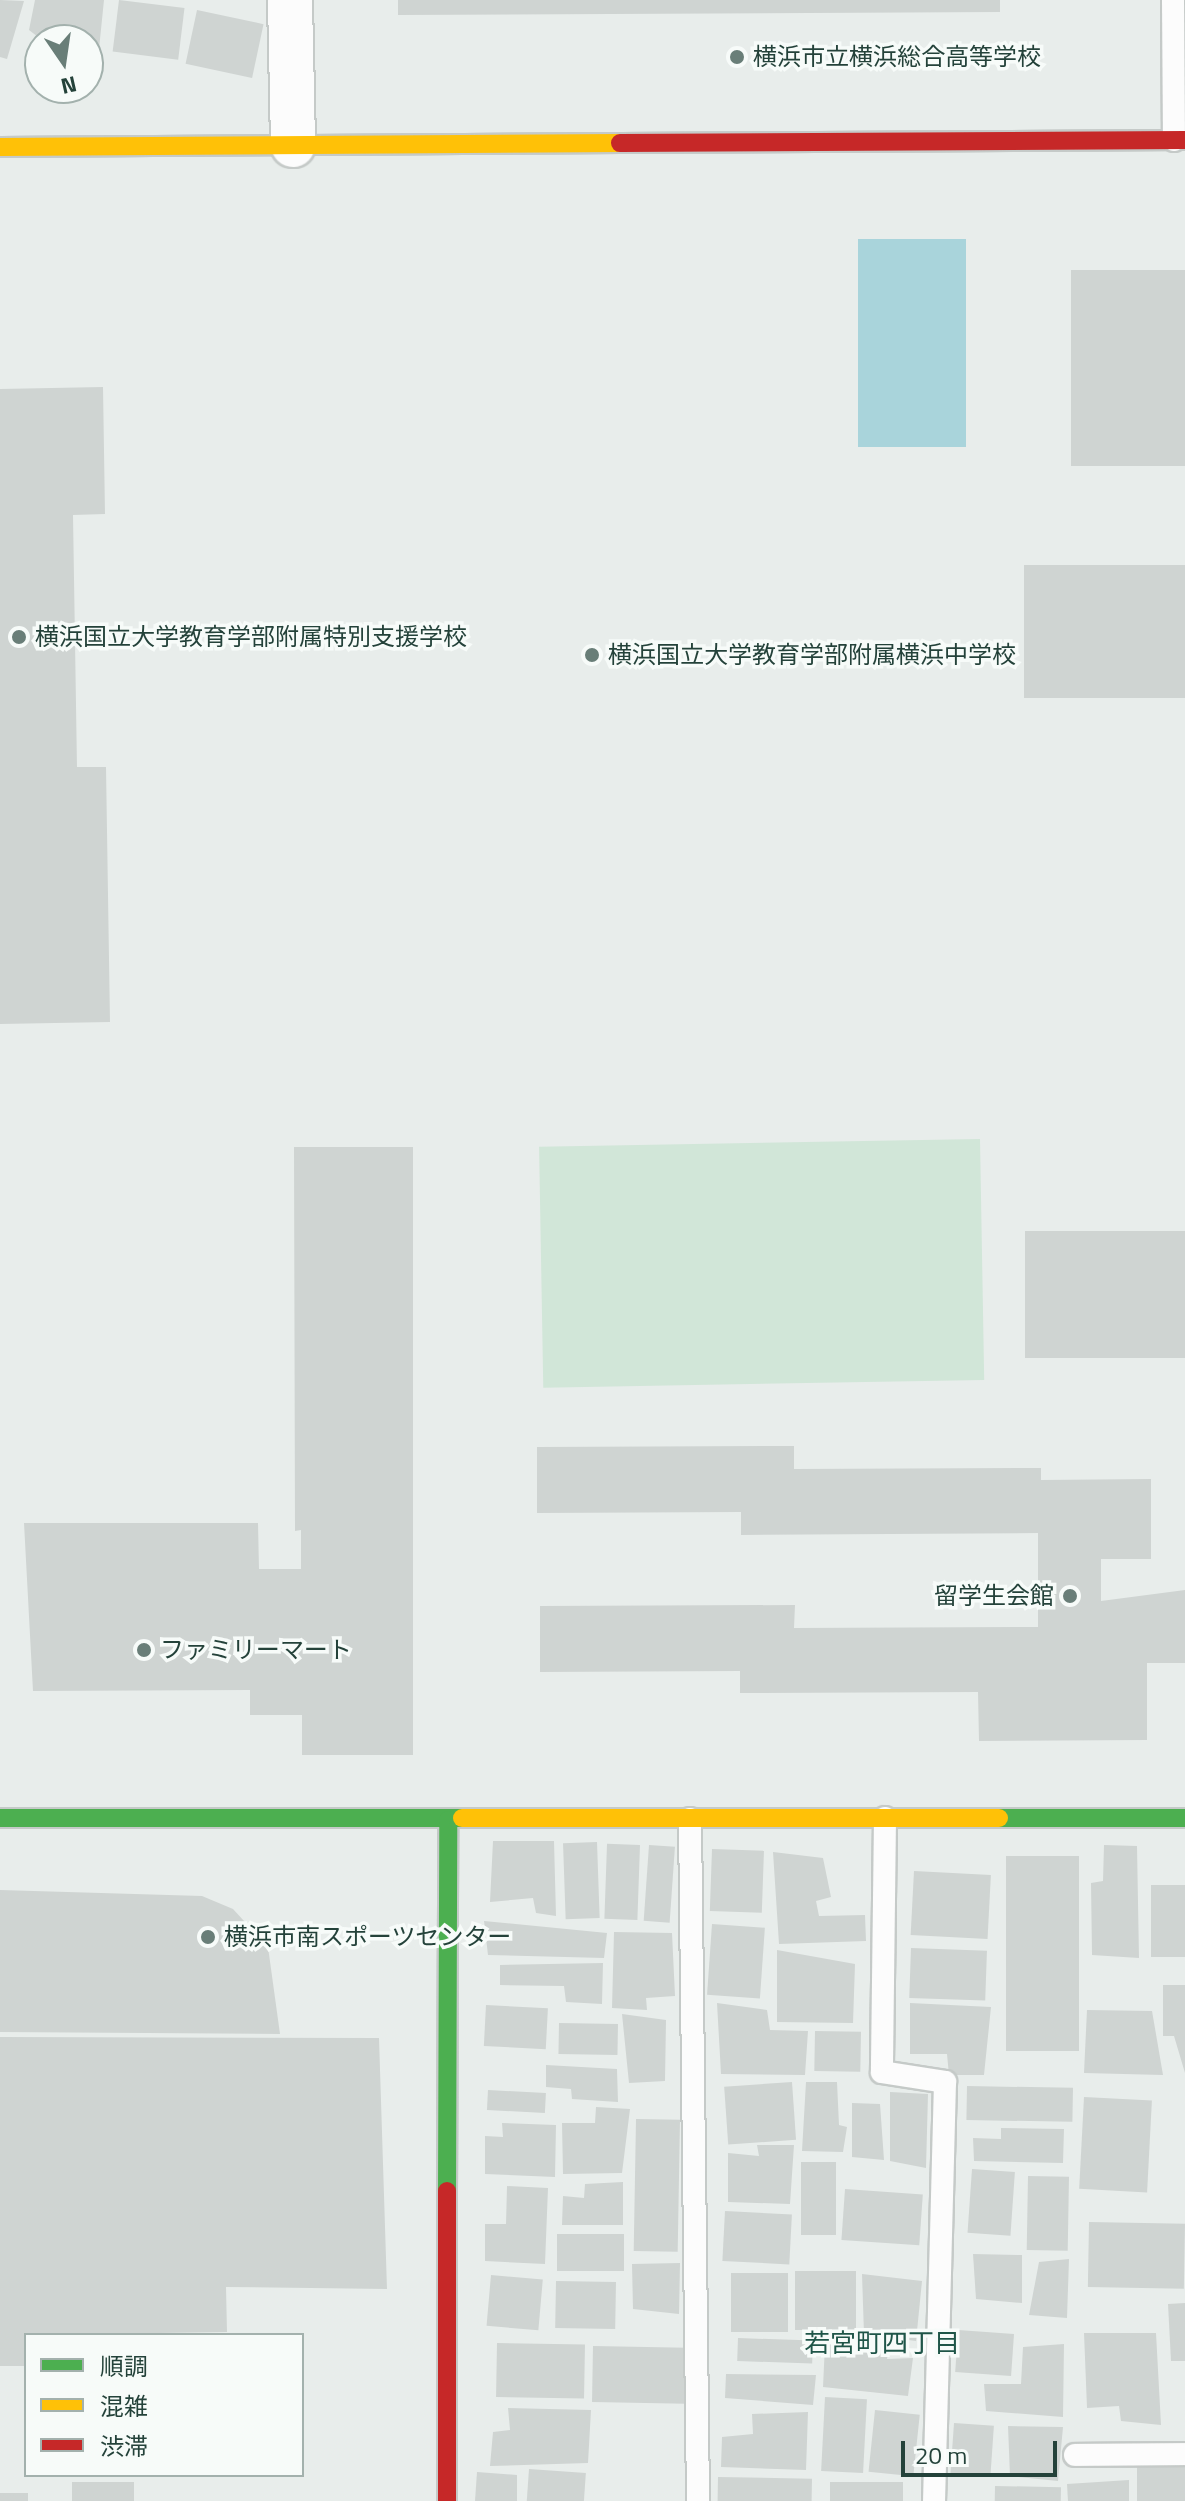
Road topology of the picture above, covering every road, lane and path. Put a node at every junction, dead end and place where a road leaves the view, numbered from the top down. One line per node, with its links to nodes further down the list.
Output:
1 (290, 0): 4 (street)
2 (1173, 0): 3 (lane)
3 (1180, 140): 4 (street)
4 (293, 145): 5 (street)
5 (0, 147)
6 (0, 1818): 10 (street)
7 (885, 1818): 8 (street); 9 (street); 15 (lane)
8 (1185, 1818)
9 (690, 1819): 10 (street); 14 (lane)
10 (448, 1820): 13 (street)
11 (1185, 2454): 12 (lane)
12 (1075, 2455)
13 (447, 2501)
14 (698, 2501)
15 (934, 2501)

